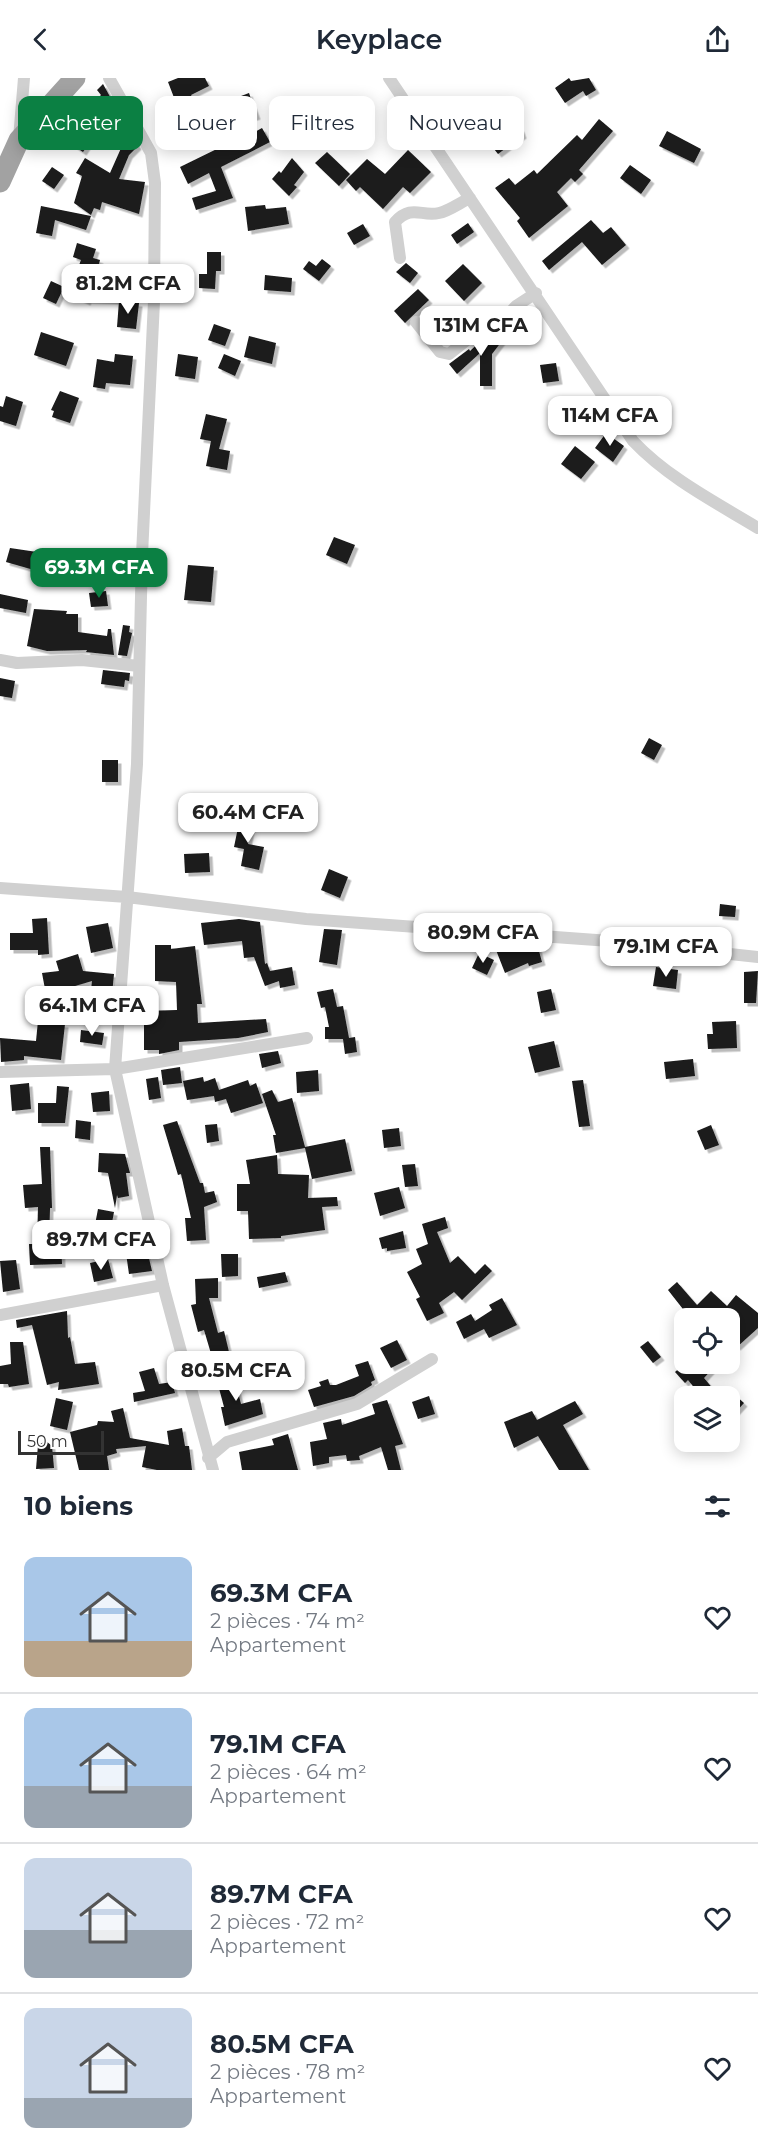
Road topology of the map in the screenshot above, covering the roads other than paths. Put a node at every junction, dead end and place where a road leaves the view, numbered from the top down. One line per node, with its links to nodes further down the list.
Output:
1 (24, 78): 5 (street)
2 (75, 78): 6 (highway)
3 (109, 78): 15 (street)
4 (389, 78): 9 (street)
5 (23, 96)
6 (59, 96)
7 (18, 142): 8 (highway)
8 (0, 182)
9 (470, 198): 10 (street); 11 (street)
10 (400, 258)
11 (536, 293): 12 (street); 13 (street)
12 (416, 322)
13 (758, 528)
14 (0, 660): 15 (street)
15 (139, 666): 17 (street)
16 (0, 888): 17 (street)
17 (127, 897): 18 (street); 20 (street)
18 (758, 957)
19 (307, 1038): 20 (street)
20 (115, 1069): 21 (street); 22 (street)
21 (0, 1072)
22 (163, 1285): 23 (street); 25 (street)
23 (0, 1315)
24 (432, 1359): 26 (street)
25 (203, 1436): 26 (street); 27 (street)
26 (226, 1442): 27 (street)
27 (211, 1464)

